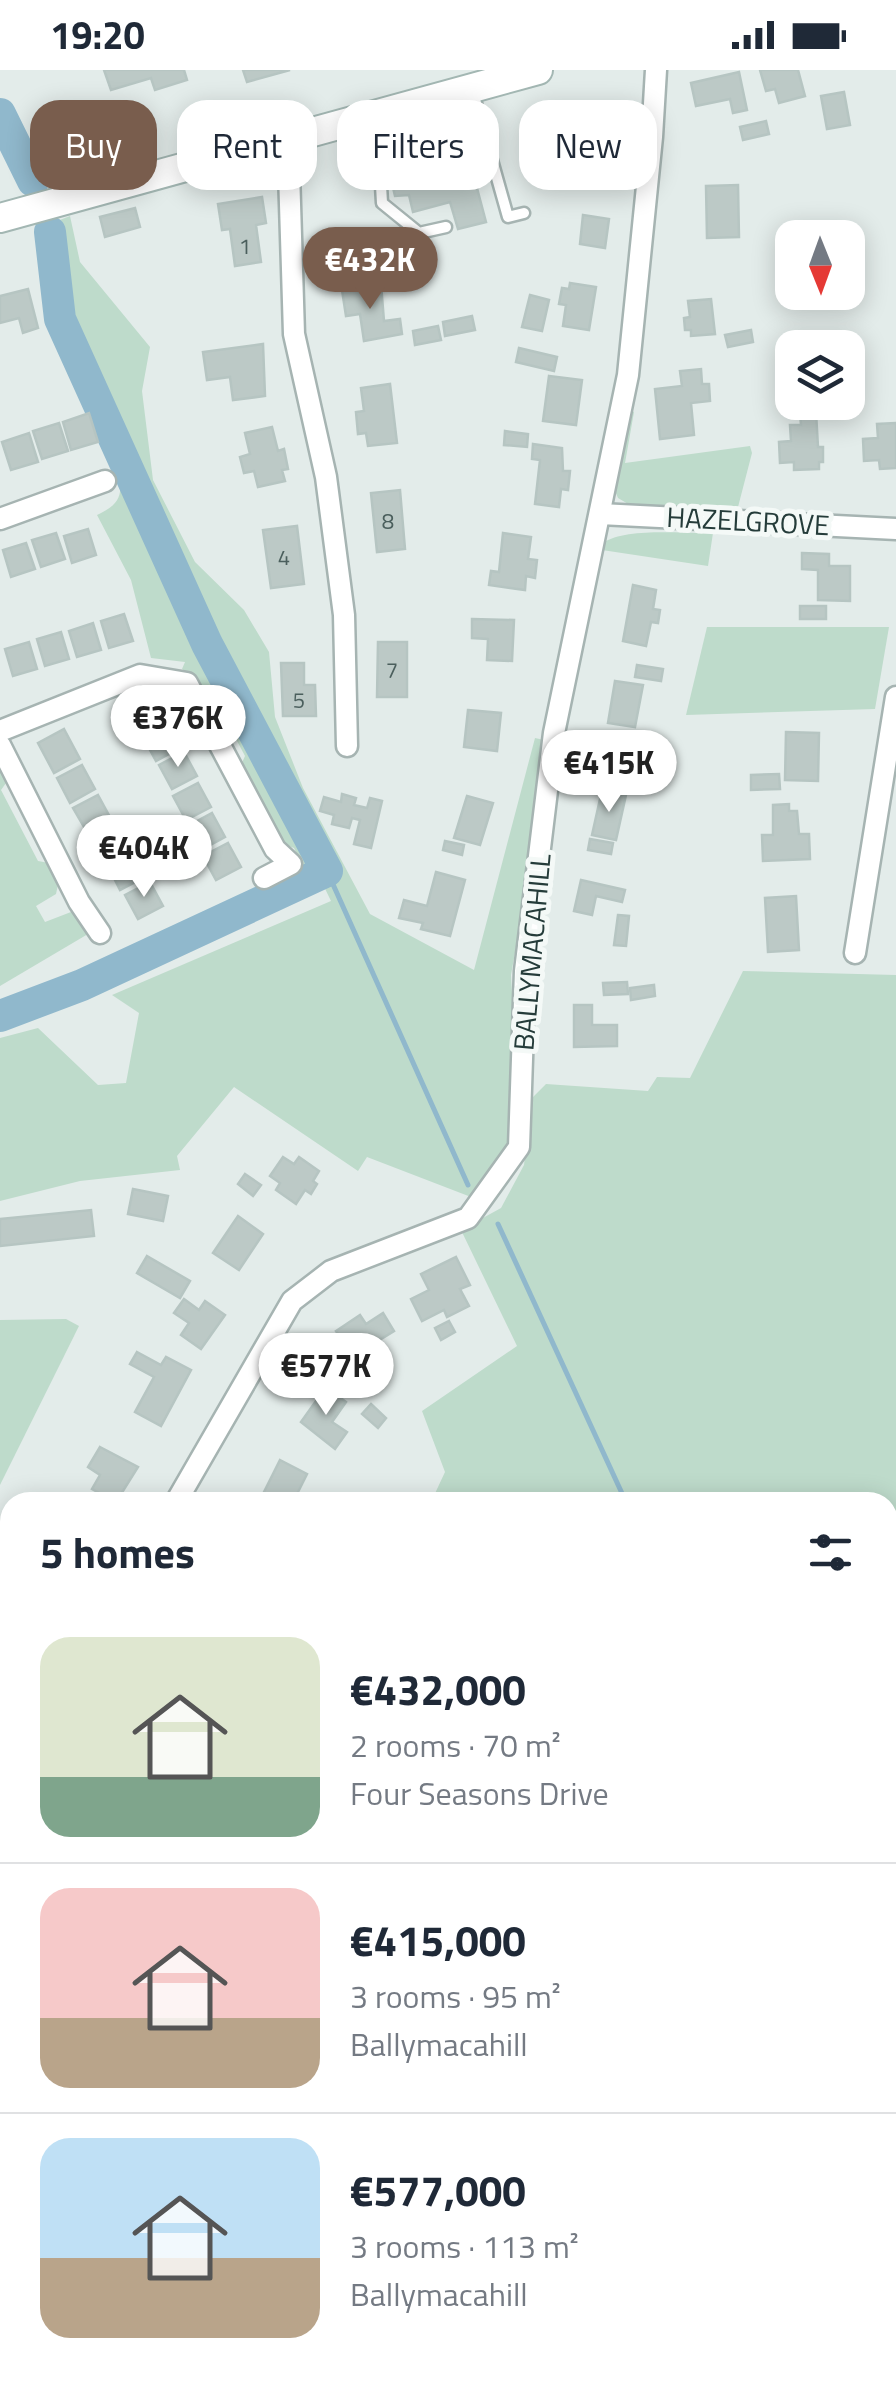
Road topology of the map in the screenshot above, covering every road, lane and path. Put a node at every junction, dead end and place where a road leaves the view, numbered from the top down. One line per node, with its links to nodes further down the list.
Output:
1 (538, 70): 3 (main road)
2 (656, 70): 14 (street, BALLYMACAHILL)
3 (472, 88): 4 (main road); 5 (lane)
4 (430, 100)
5 (476, 100)
6 (177, 169): 11 (main road)
7 (499, 184): 10 (lane)
8 (290, 190): 20 (street)
9 (381, 190): 12 (lane)
10 (524, 213)
11 (0, 218)
12 (446, 227)
13 (106, 481): 15 (street)
14 (600, 514): 16 (street, HAZELGROVE); 24 (street, BALLYMACAHILL)
15 (0, 519)
16 (896, 529)
17 (896, 697): 23 (street)
18 (0, 732): 21 (street)
19 (0, 745): 22 (street)
20 (347, 746)
21 (264, 878)
22 (100, 933)
23 (855, 953)
24 (182, 1492)

